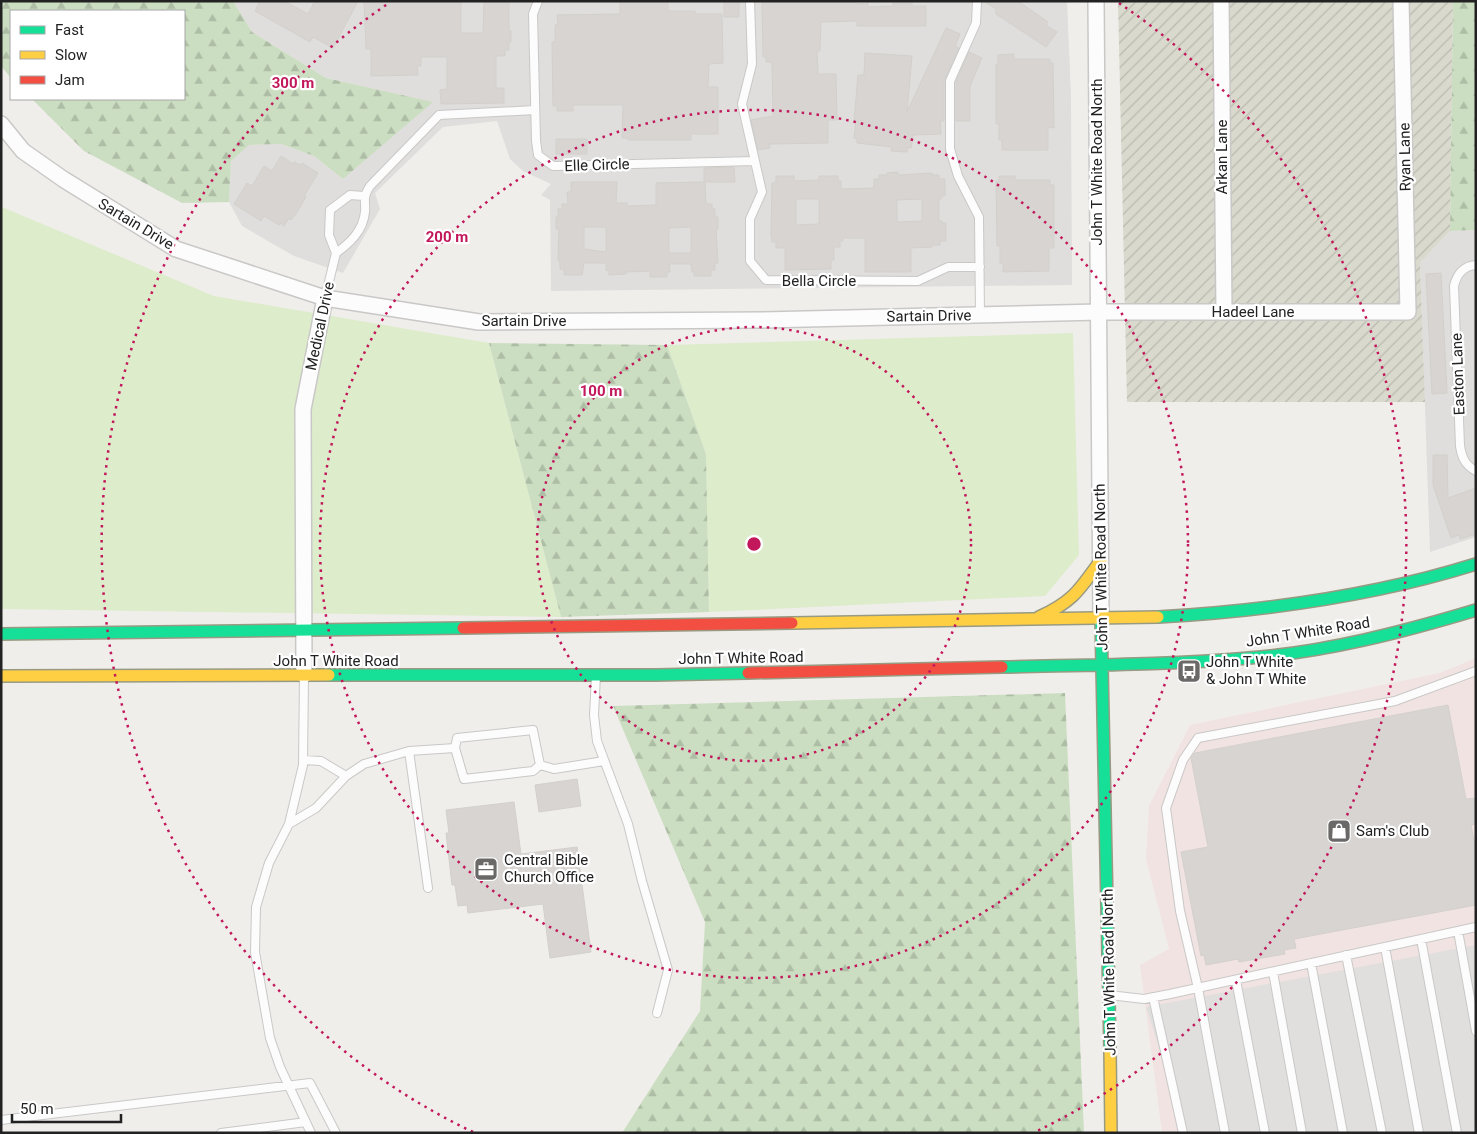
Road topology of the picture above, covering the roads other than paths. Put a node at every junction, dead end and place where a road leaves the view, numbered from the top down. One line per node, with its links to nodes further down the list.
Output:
1 (538, 1): 7 (lane, Elle Circle)
2 (750, 1): 9 (lane, Bella Circle)
3 (977, 1): 13 (lane)
4 (1096, 1): 15 (street, John T White Road North)
5 (1221, 1): 16 (street, Arkan Lane)
6 (1401, 1): 17 (street, Ryan Lane)
7 (535, 110): 9 (lane, Elle Circle); 10 (lane)
8 (1, 124): 14 (street, Sartain Drive)
9 (754, 161): 13 (lane, Bella Circle)
10 (364, 196): 11 (lane); 11 (lane)
11 (336, 253): 14 (lane, Medical Drive)
12 (1476, 265): 19 (lane, Easton Lane)
13 (980, 267): 18 (lane)
14 (325, 298): 18 (street, Sartain Drive); 25 (street, Medical Drive)
15 (1099, 312): 16 (street, Hadeel Lane); 18 (street, Sartain Drive); 20 (street, John T White Road North)
16 (1224, 312): 17 (street, Hadeel Lane)
17 (1408, 312)
18 (980, 315)
19 (1476, 472)
20 (1101, 560): 23 (street, John T White Road North); 24 (main road)
21 (1476, 564): 23 (main road, John T White Road)
22 (1476, 610): 27 (main road, John T White Road)
23 (1101, 619): 24 (main road, John T White Road); 27 (main road, John T White Road North)
24 (1033, 620): 25 (main road, John T White Road)
25 (304, 631): 26 (main road, John T White Road); 29 (street, Medical Drive)
26 (1, 634)
27 (1102, 665): 30 (main road, John T White Road); 49 (main road, John T White Road North)
28 (1476, 671): 48 (lane)
29 (304, 675): 30 (main road, John T White Road); 31 (main road, John T White Road); 34 (lane)
30 (596, 675): 35 (lane)
31 (1, 676)
32 (455, 748): 33 (lane); 36 (lane); 36 (lane)
33 (410, 751): 37 (lane); 39 (lane)
34 (303, 760): 37 (lane); 38 (lane)
35 (604, 761): 36 (lane); 51 (lane)
36 (540, 765)
37 (346, 776): 38 (lane)
38 (289, 824): 53 (lane)
39 (428, 888)
40 (1476, 927): 41 (lane)
41 (1458, 931): 42 (lane); 52 (lane)
42 (1422, 939): 43 (lane); 67 (lane)
43 (1385, 947): 44 (lane); 66 (lane)
44 (1346, 955): 45 (lane); 65 (lane)
45 (1311, 963): 46 (lane); 64 (lane)
46 (1273, 972): 47 (lane); 63 (lane)
47 (1236, 980): 48 (lane); 62 (lane)
48 (1198, 988): 50 (lane); 61 (lane)
49 (1109, 996): 50 (lane); 59 (main road, John T White Road North)
50 (1153, 997): 60 (lane)
51 (657, 1014)
52 (1476, 1031)
53 (289, 1085): 54 (lane); 55 (lane); 58 (lane)
54 (1, 1120)
55 (306, 1122): 56 (lane); 57 (lane)
56 (221, 1133)
57 (311, 1133)
58 (336, 1133)
59 (1111, 1133)
60 (1183, 1133)
61 (1225, 1133)
62 (1265, 1133)
63 (1302, 1133)
64 (1343, 1133)
65 (1382, 1133)
66 (1419, 1133)
67 (1457, 1133)

